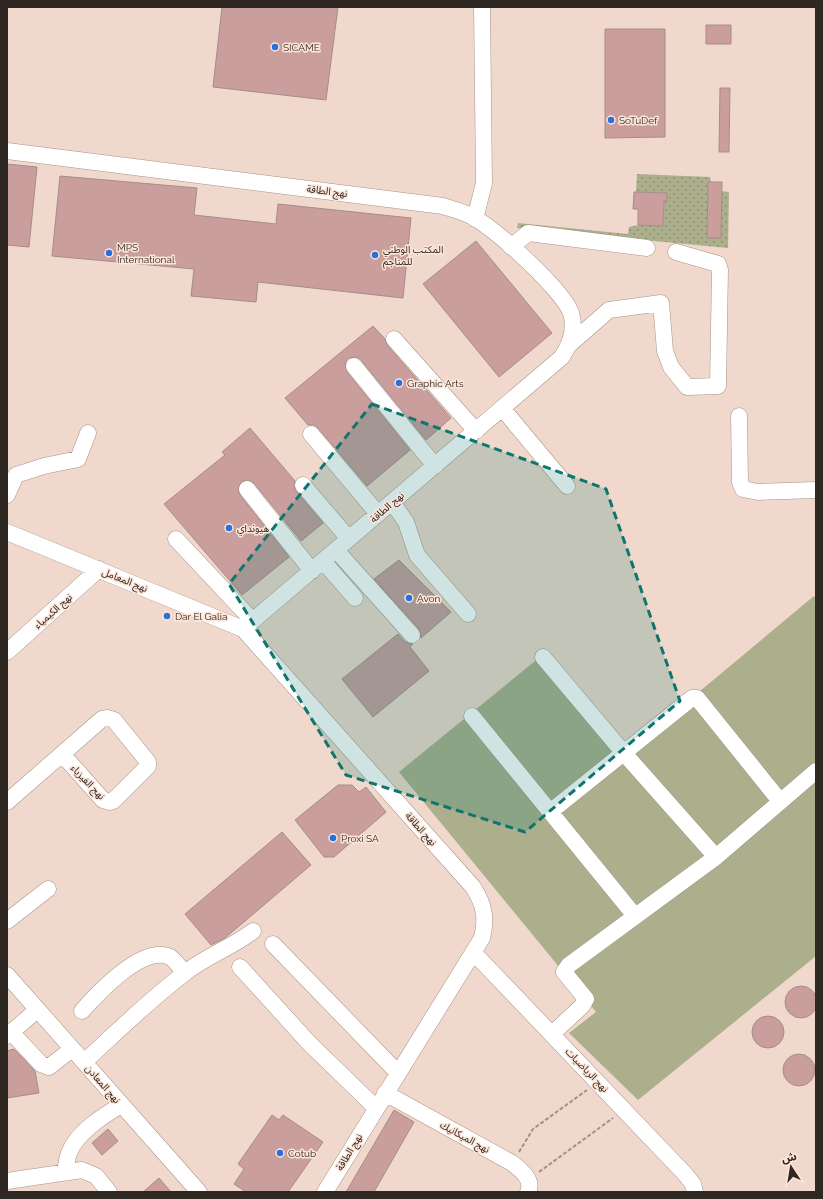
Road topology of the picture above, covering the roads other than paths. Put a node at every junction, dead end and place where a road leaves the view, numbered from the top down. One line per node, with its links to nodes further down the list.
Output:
1 (482, 7): 3 (street)
2 (7, 151): 3 (street, نهج الطاقة)
3 (475, 219): 4 (street, نهج الطاقة)
4 (511, 247): 5 (street); 8 (street, نهج الطاقة)
5 (647, 248)
6 (676, 252): 8 (street)
7 (394, 339): 12 (street)
8 (570, 344): 10 (street, نهج الطاقة)
9 (354, 366): 15 (street)
10 (502, 408): 12 (street, نهج الطاقة); 17 (street)
11 (739, 416): 19 (street)
12 (476, 431): 15 (street, نهج الطاقة)
13 (88, 433): 20 (street)
14 (311, 434): 22 (street)
15 (435, 466): 21 (street, نهج الطاقة)
16 (303, 485): 25 (street)
17 (567, 486)
18 (247, 489): 27 (street)
19 (816, 490)
20 (7, 495)
21 (392, 502): 22 (street, نهج الطاقة); 30 (street)
22 (378, 514): 25 (street, نهج الطاقة)
23 (7, 532): 28 (street, نهج المعامل)
24 (176, 539): 31 (street)
25 (349, 539): 26 (street, نهج الطاقة)
26 (336, 550): 27 (street, نهج الطاقة); 32 (street)
27 (318, 566): 29 (street); 31 (street, نهج الطاقة)
28 (99, 569): 31 (street, نهج المعامل); 33 (street, نهج الكيمياء)
29 (355, 598)
30 (468, 614)
31 (248, 625): 48 (street, نهج الطاقة)
32 (412, 635)
33 (7, 652)
34 (543, 657): 36 (street)
35 (472, 716): 41 (street)
36 (622, 752): 39 (street); 41 (street); 42 (street)
37 (62, 754): 37 (street, نهج الفيزياء); 40 (street, نهج الفيزياء)
38 (816, 771): 39 (street)
39 (780, 801): 42 (street)
40 (7, 802)
41 (550, 812): 44 (street)
42 (716, 857): 44 (street)
43 (48, 889): 45 (street)
44 (635, 916): 55 (street)
45 (7, 920)
46 (253, 931): 50 (street)
47 (273, 944): 58 (street)
48 (473, 952): 55 (street, نهج الرياضيات); 58 (street, نهج الطاقة)
49 (240, 967): 61 (street)
50 (185, 973): 53 (street); 57 (street)
51 (7, 975): 52 (street, نهج المعادن)
52 (37, 1010): 54 (street); 56 (street, نهج المعادن)
53 (82, 1011)
54 (9, 1034): 56 (street)
55 (552, 1034): 68 (street, نهج الرياضيات)
56 (72, 1049): 57 (street, نهج المعادن)
57 (84, 1062): 60 (street, نهج المعادن)
58 (398, 1072): 59 (street, نهج الطاقة)
59 (385, 1093): 61 (street, نهج الطاقة); 64 (street, نهج الميكانيك)
60 (121, 1105): 62 (street); 66 (street, نهج المعادن)
61 (376, 1108): 67 (street, نهج الطاقة)
62 (65, 1172): 63 (street); 65 (street)
63 (7, 1180)
64 (528, 1186)
65 (109, 1192)
66 (198, 1192)
67 (325, 1192)
68 (695, 1192)

